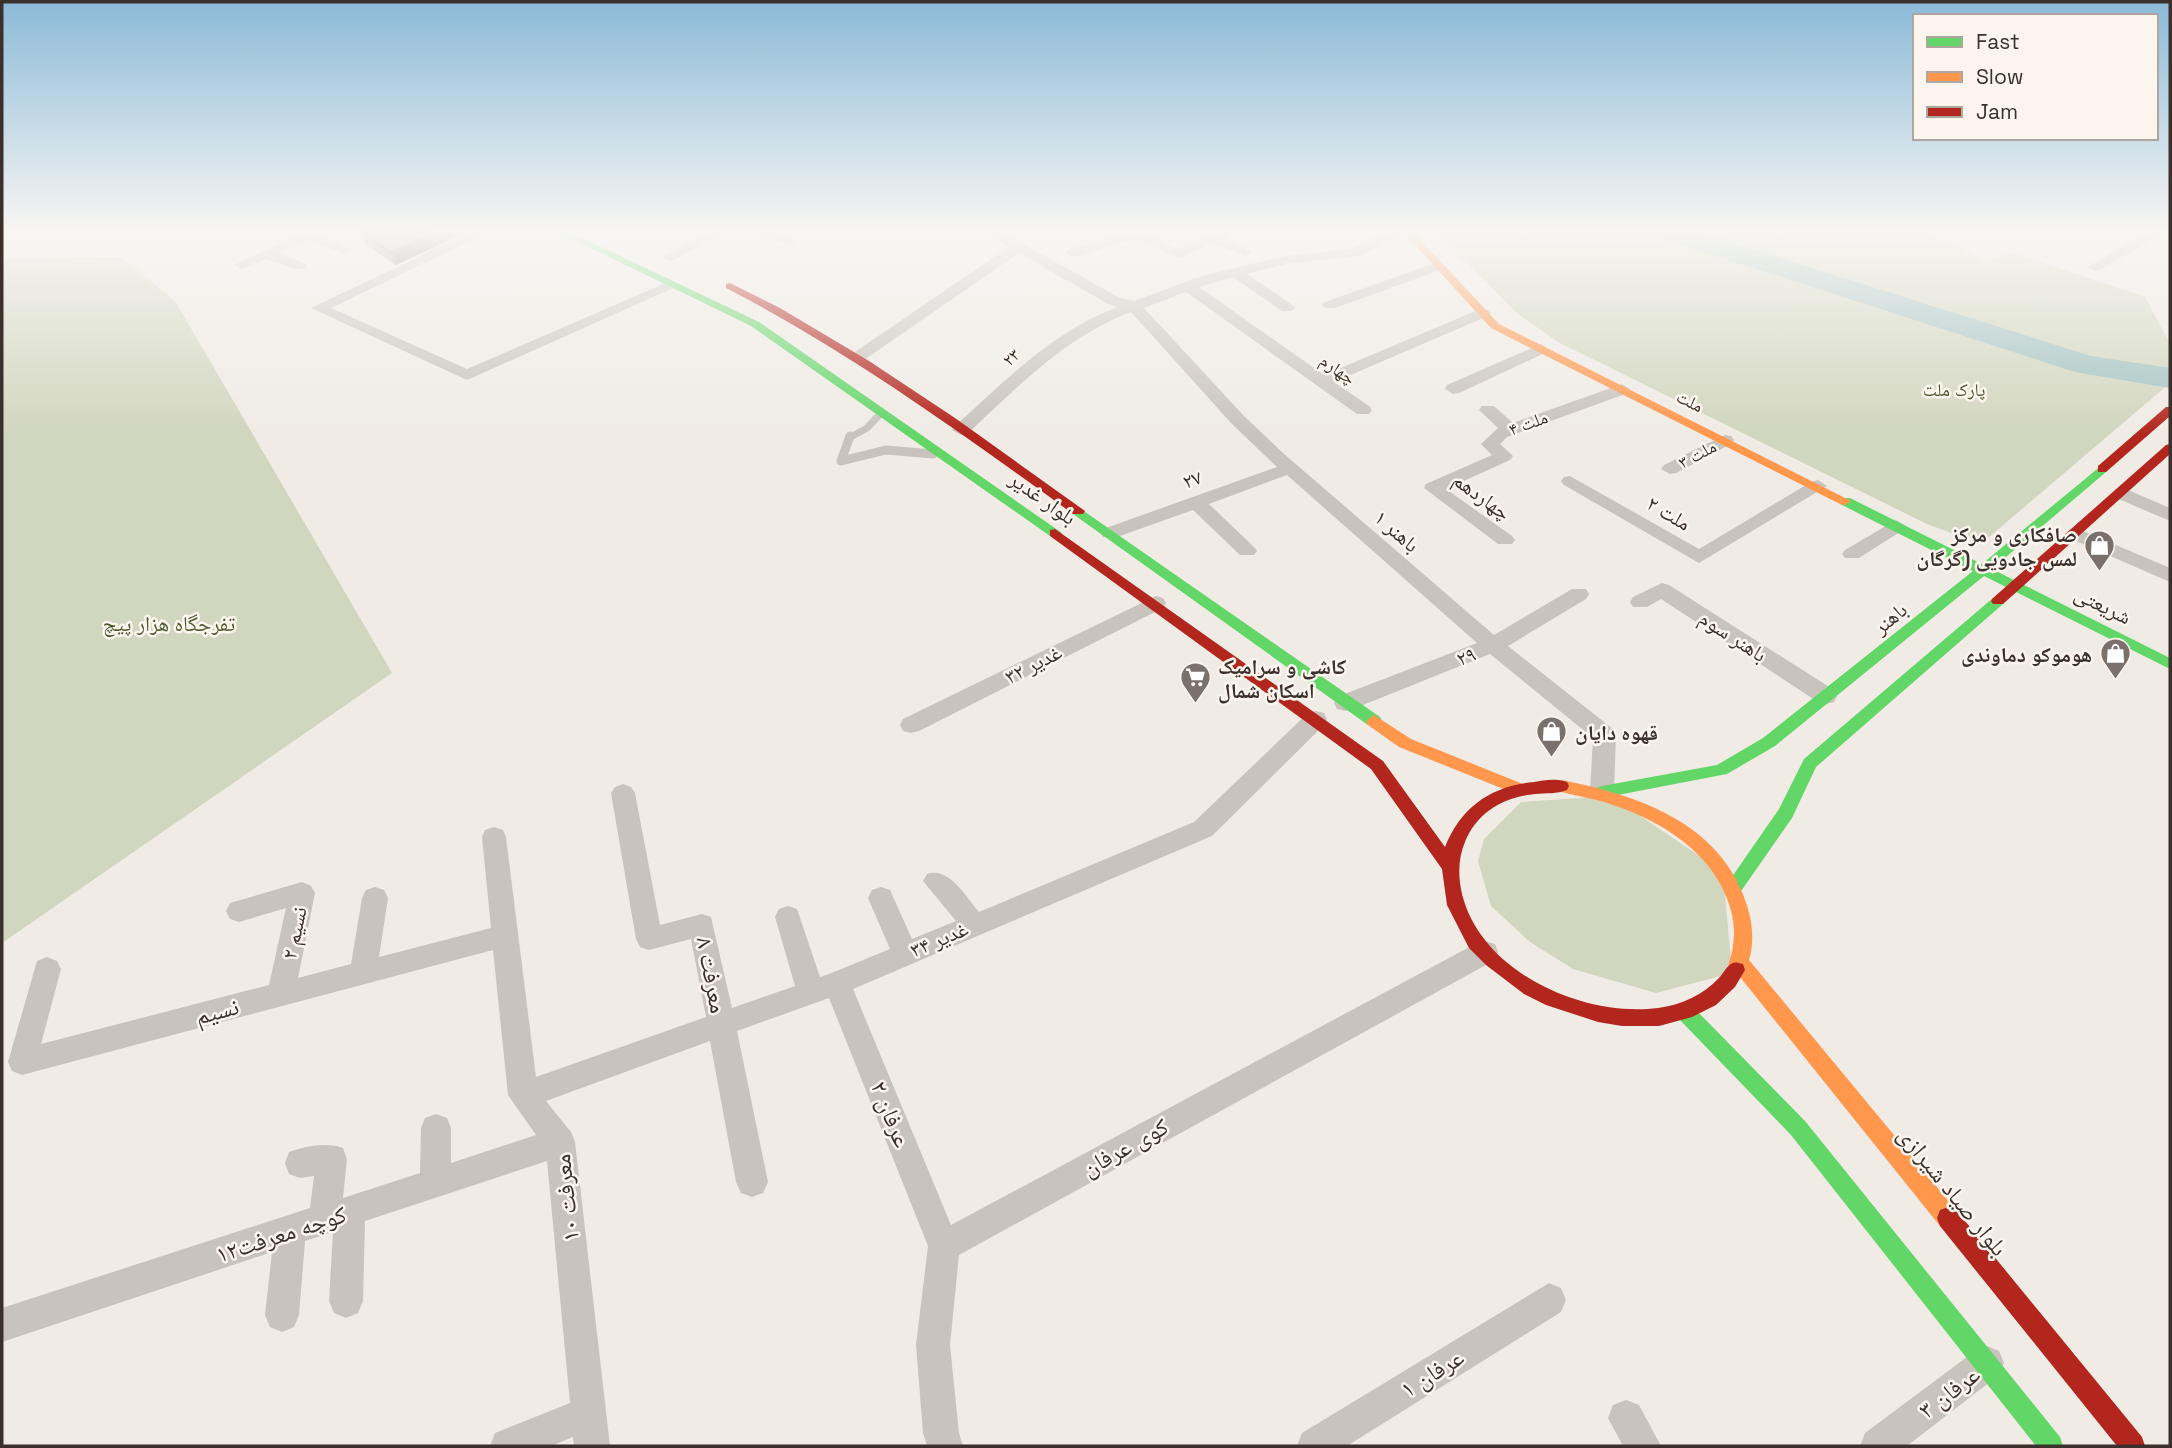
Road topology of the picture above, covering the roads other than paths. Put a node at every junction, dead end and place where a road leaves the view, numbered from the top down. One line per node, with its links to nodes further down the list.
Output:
1 (337, 300): 14 (street)
2 (639, 300): 14 (street)
3 (704, 300): 25 (main road, بلوار غدیر)
4 (759, 300): 18 (main road, بلوار غدیر)
5 (942, 300): 18 (street)
6 (1111, 300): 12 (street)
7 (1149, 300): 12 (street)
8 (1207, 300): 19 (street, چهارم)
9 (1275, 300): 15 (street)
10 (1345, 300): 13 (street)
11 (1470, 300): 16 (main road, ملت)
12 (1133, 305): 26 (street, ۲۳); 31 (street, باهنر ۱)
13 (1330, 305)
14 (319, 308)
15 (1287, 308)
16 (1483, 313): 17 (main road, ملت); 19 (street)
17 (1541, 349): 20 (street); 21 (main road, ملت)
18 (858, 357): 26 (main road, بلوار غدیر)
19 (1323, 381): 22 (street, چهارم)
20 (1453, 389)
21 (1622, 389): 27 (street, ۴ ملت); 28 (main road, ملت)
22 (1363, 410)
23 (1488, 410): 27 (street)
24 (2170, 410): 45 (main road, باهنر)
25 (882, 412): 30 (main road, بلوار غدیر); 30 (lane)
26 (961, 430): 40 (main road, بلوار غدیر)
27 (1511, 430): 35 (street, ۴ ملت)
28 (1725, 440): 32 (street, ۳ ملت); 34 (main road, ملت)
29 (2170, 448): 36 (main road)
30 (946, 456): 50 (main road, بلوار غدیر)
31 (1291, 468): 37 (street, ۲۷); 51 (street, باهنر ۱)
32 (1670, 469)
33 (1570, 481): 34 (street, ۲ ملت)
34 (1818, 486): 39 (main road, ملت)
35 (1433, 488): 42 (street, چهاردهم)
36 (2121, 493): 38 (street); 41 (main road)
37 (1196, 502): 40 (street, ۲۷); 43 (street)
38 (2170, 514)
39 (1896, 526): 44 (street); 45 (main road, ملت)
40 (1110, 533): 54 (main road, بلوار غدیر)
41 (2076, 534): 46 (street); 47 (main road)
42 (1504, 540)
43 (1247, 551)
44 (1852, 554)
45 (1983, 570): 47 (main road, شریعتی); 53 (main road, باهنر)
46 (2170, 576)
47 (2016, 586): 52 (main road, شریعتی); 63 (main road)
48 (1579, 594): 51 (street, ۲۹)
49 (1640, 602): 53 (street, باهنر سوم)
50 (1156, 603): 55 (main road, بلوار غدیر); 56 (street, ۳۲ غدیر)
51 (1493, 645): 54 (street, ۲۹); 58 (street, باهنر ۱)
52 (2170, 664)
53 (1826, 696): 58 (main road, باهنر)
54 (1345, 703): 57 (main road, بلوار غدیر)
55 (1316, 719): 61 (main road, بلوار غدیر); 68 (street, ۳۴ غدیر)
56 (911, 725)
57 (1522, 790): 58 (main road); 61 (main road)
58 (1602, 792): 63 (main road)
59 (623, 793): 78 (street, معرفت ۸)
60 (494, 837): 69 (street)
61 (1448, 864): 70 (main road)
62 (936, 881): 68 (street)
63 (1733, 889): 72 (main road)
64 (374, 898): 74 (street)
65 (881, 898): 71 (street)
66 (240, 911): 76 (street, ۲ نسیم)
67 (788, 917): 75 (street, ۲ عرفان)
68 (974, 924): 71 (street, ۳۴ غدیر)
69 (505, 936): 74 (street, نسیم); 79 (street)
70 (1485, 952): 77 (main road); 87 (street, کوی عرفان)
71 (905, 953): 75 (street, ۳۴ غدیر)
72 (1740, 963): 77 (main road); 99 (main road, بلوار صیاد شیرازی)
73 (47, 969): 76 (street, نسیم)
74 (363, 973): 76 (street, نسیم)
75 (824, 988): 78 (street, ۳۴ غدیر); 87 (street, ۲ عرفان)
76 (281, 995)
77 (1685, 1012): 92 (main road)
78 (722, 1025): 79 (street, ۳۴ غدیر); 83 (street, معرفت ۸)
79 (523, 1095): 81 (street, معرفت ۱۰)
80 (436, 1128): 84 (street)
81 (560, 1142): 84 (street, کوچه معرفت۱۲); 93 (street, معرفت ۱۰)
82 (300, 1163): 85 (street)
83 (752, 1182)
84 (435, 1184): 85 (street, کوچه معرفت۱۲)
85 (337, 1216): 86 (street, کوچه معرفت۱۲); 89 (street)
86 (290, 1231): 90 (street); 91 (street, کوچه معرفت۱۲)
87 (944, 1246): 95 (street)
88 (1549, 1300): 96 (street, عرفان ۱)
89 (346, 1301)
90 (282, 1315)
91 (2, 1325)
92 (1987, 1363): 97 (street, عرفان ۳); 98 (main road)
93 (590, 1429): 94 (street)
94 (508, 1446)
95 (945, 1446)
96 (1315, 1446)
97 (1878, 1446)
98 (2051, 1446)
99 (2133, 1446)

